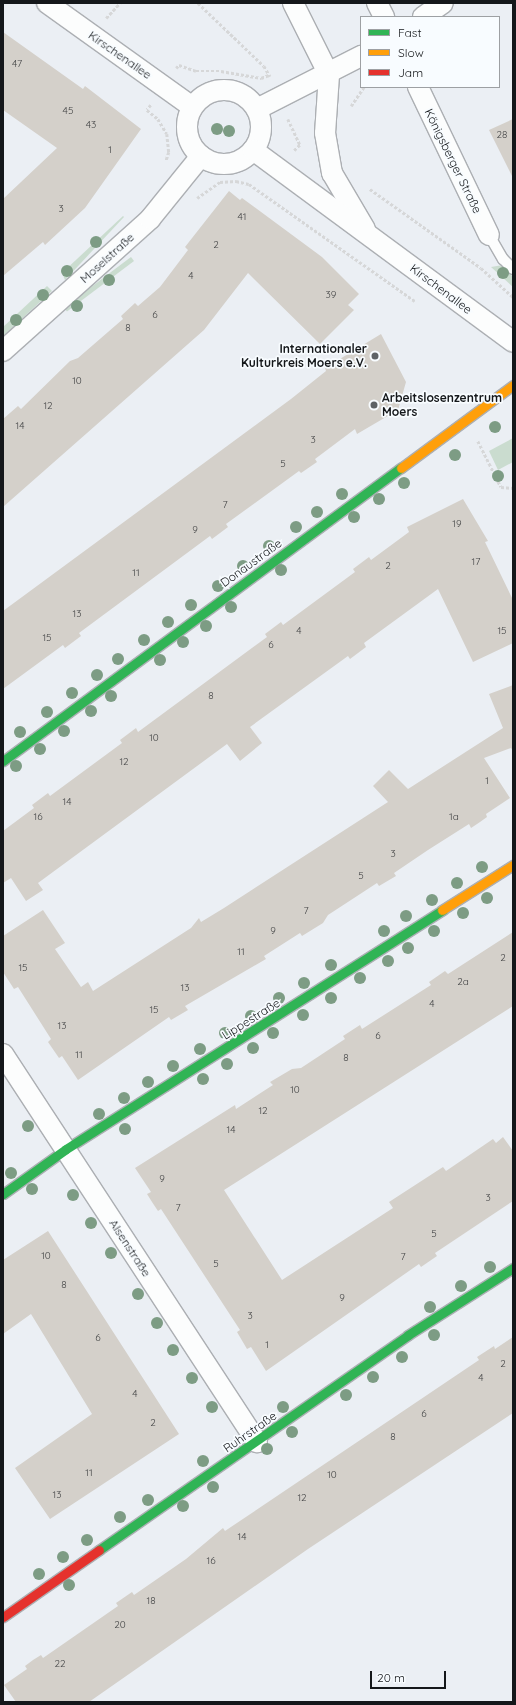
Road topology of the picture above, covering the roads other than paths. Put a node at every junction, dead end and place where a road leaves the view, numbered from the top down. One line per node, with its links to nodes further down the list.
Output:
1 (47, 3): 10 (street, Kirschenallee)
2 (293, 3): 8 (street)
3 (377, 3): 5 (street)
4 (443, 3): 6 (street)
5 (384, 16)
6 (424, 16)
7 (360, 57): 8 (street)
8 (328, 75): 11 (street); 14 (street, Kirschenallee)
9 (418, 88): 15 (street, Königsberger Straße)
10 (192, 106): 11 (street); 13 (street)
11 (257, 110): 12 (street)
12 (253, 150): 13 (street); 14 (street, Kirschenallee)
13 (201, 156): 18 (street, Moselstraße)
14 (369, 235): 17 (street, Kirschenallee)
15 (489, 235): 16 (lane)
16 (513, 269)
17 (513, 342)
18 (3, 350)
19 (513, 384): 20 (street, Donaustraße)
20 (3, 761)
21 (513, 865): 23 (street, Lippestraße)
22 (3, 1054): 23 (street, Alsenstraße)
23 (66, 1149): 24 (street, Lippestraße); 26 (street, Alsenstraße)
24 (3, 1194)
25 (513, 1268): 26 (street, Ruhrstraße)
26 (257, 1442): 27 (street, Ruhrstraße)
27 (3, 1618)

